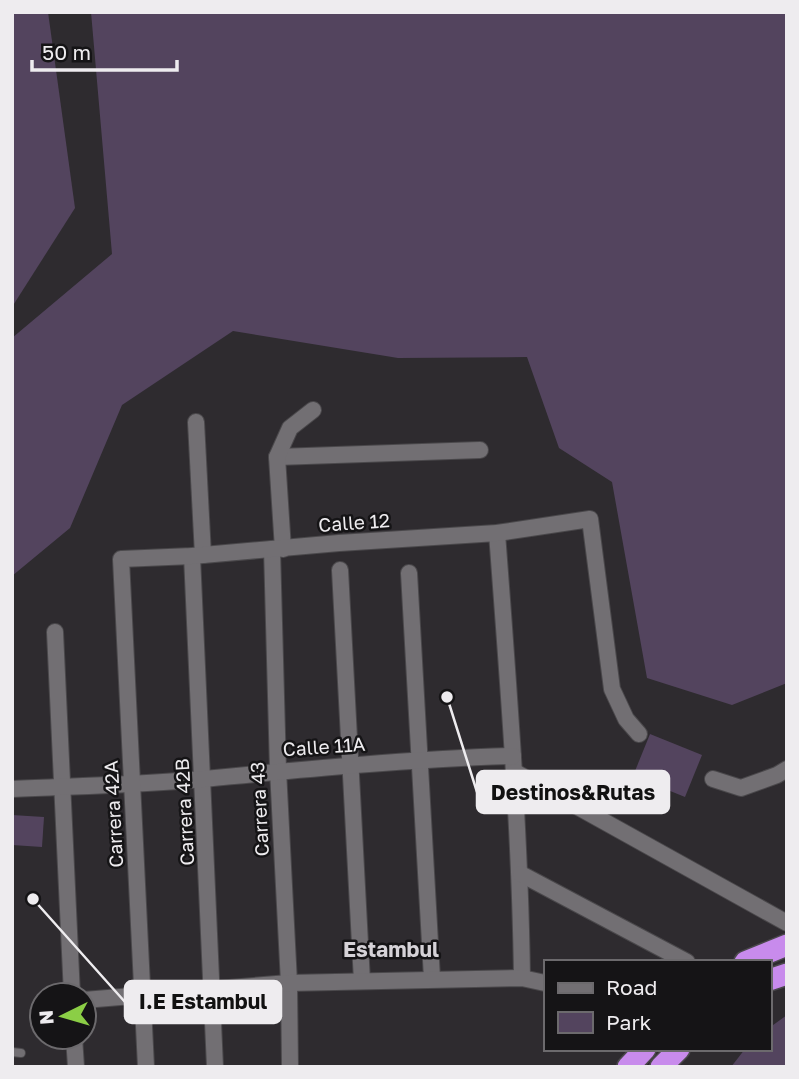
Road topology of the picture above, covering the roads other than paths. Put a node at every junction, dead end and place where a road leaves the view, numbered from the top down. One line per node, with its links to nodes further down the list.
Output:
1 (313, 410): 4 (street)
2 (196, 422): 7 (street, Carrera 42B)
3 (481, 450): 4 (street)
4 (277, 457): 6 (street, Carrera 43)
5 (497, 533): 6 (street, Calle 12); 12 (street, Calle 12); 14 (street)
6 (277, 549): 7 (street, Calle 12); 17 (street, Carrera 43)
7 (197, 556): 8 (street, Calle 12); 18 (street, Carrera 42B)
8 (121, 559): 20 (street, Carrera 42A)
9 (340, 570): 15 (street)
10 (409, 573): 13 (street)
11 (55, 632): 21 (street)
12 (639, 734)
13 (421, 759): 14 (street, Calle 11A); 15 (street, Calle 11A); 28 (street)
14 (514, 764): 23 (street); 24 (street)
15 (351, 765): 17 (street, Calle 11A); 31 (street)
16 (787, 769): 19 (street)
17 (278, 770): 18 (street, Calle 11A); 32 (street, Carrera 43)
18 (203, 779): 20 (street, Calle 11A); 34 (street, Carrera 42B)
19 (713, 779)
20 (133, 784): 21 (street, Calle 11A); 35 (street, Carrera 42A)
21 (61, 787): 22 (street, Calle 11A); 30 (street)
22 (12, 789)
23 (521, 874): 26 (street); 29 (street)
24 (787, 923)
25 (787, 945): 27 (highway)
26 (683, 960)
27 (751, 960)
28 (432, 978): 29 (street); 31 (street)
29 (522, 978): 33 (street)
30 (71, 981)
31 (362, 981): 32 (street)
32 (289, 983): 34 (street); 41 (street, Carrera 43)
33 (544, 983)
34 (212, 989): 35 (street); 40 (street, Carrera 42B)
35 (144, 997): 36 (street); 39 (street, Carrera 42A)
36 (98, 999)
37 (643, 1051): 42 (highway)
38 (677, 1051): 43 (highway)
39 (146, 1067)
40 (215, 1067)
41 (290, 1067)
42 (628, 1067)
43 (661, 1067)

